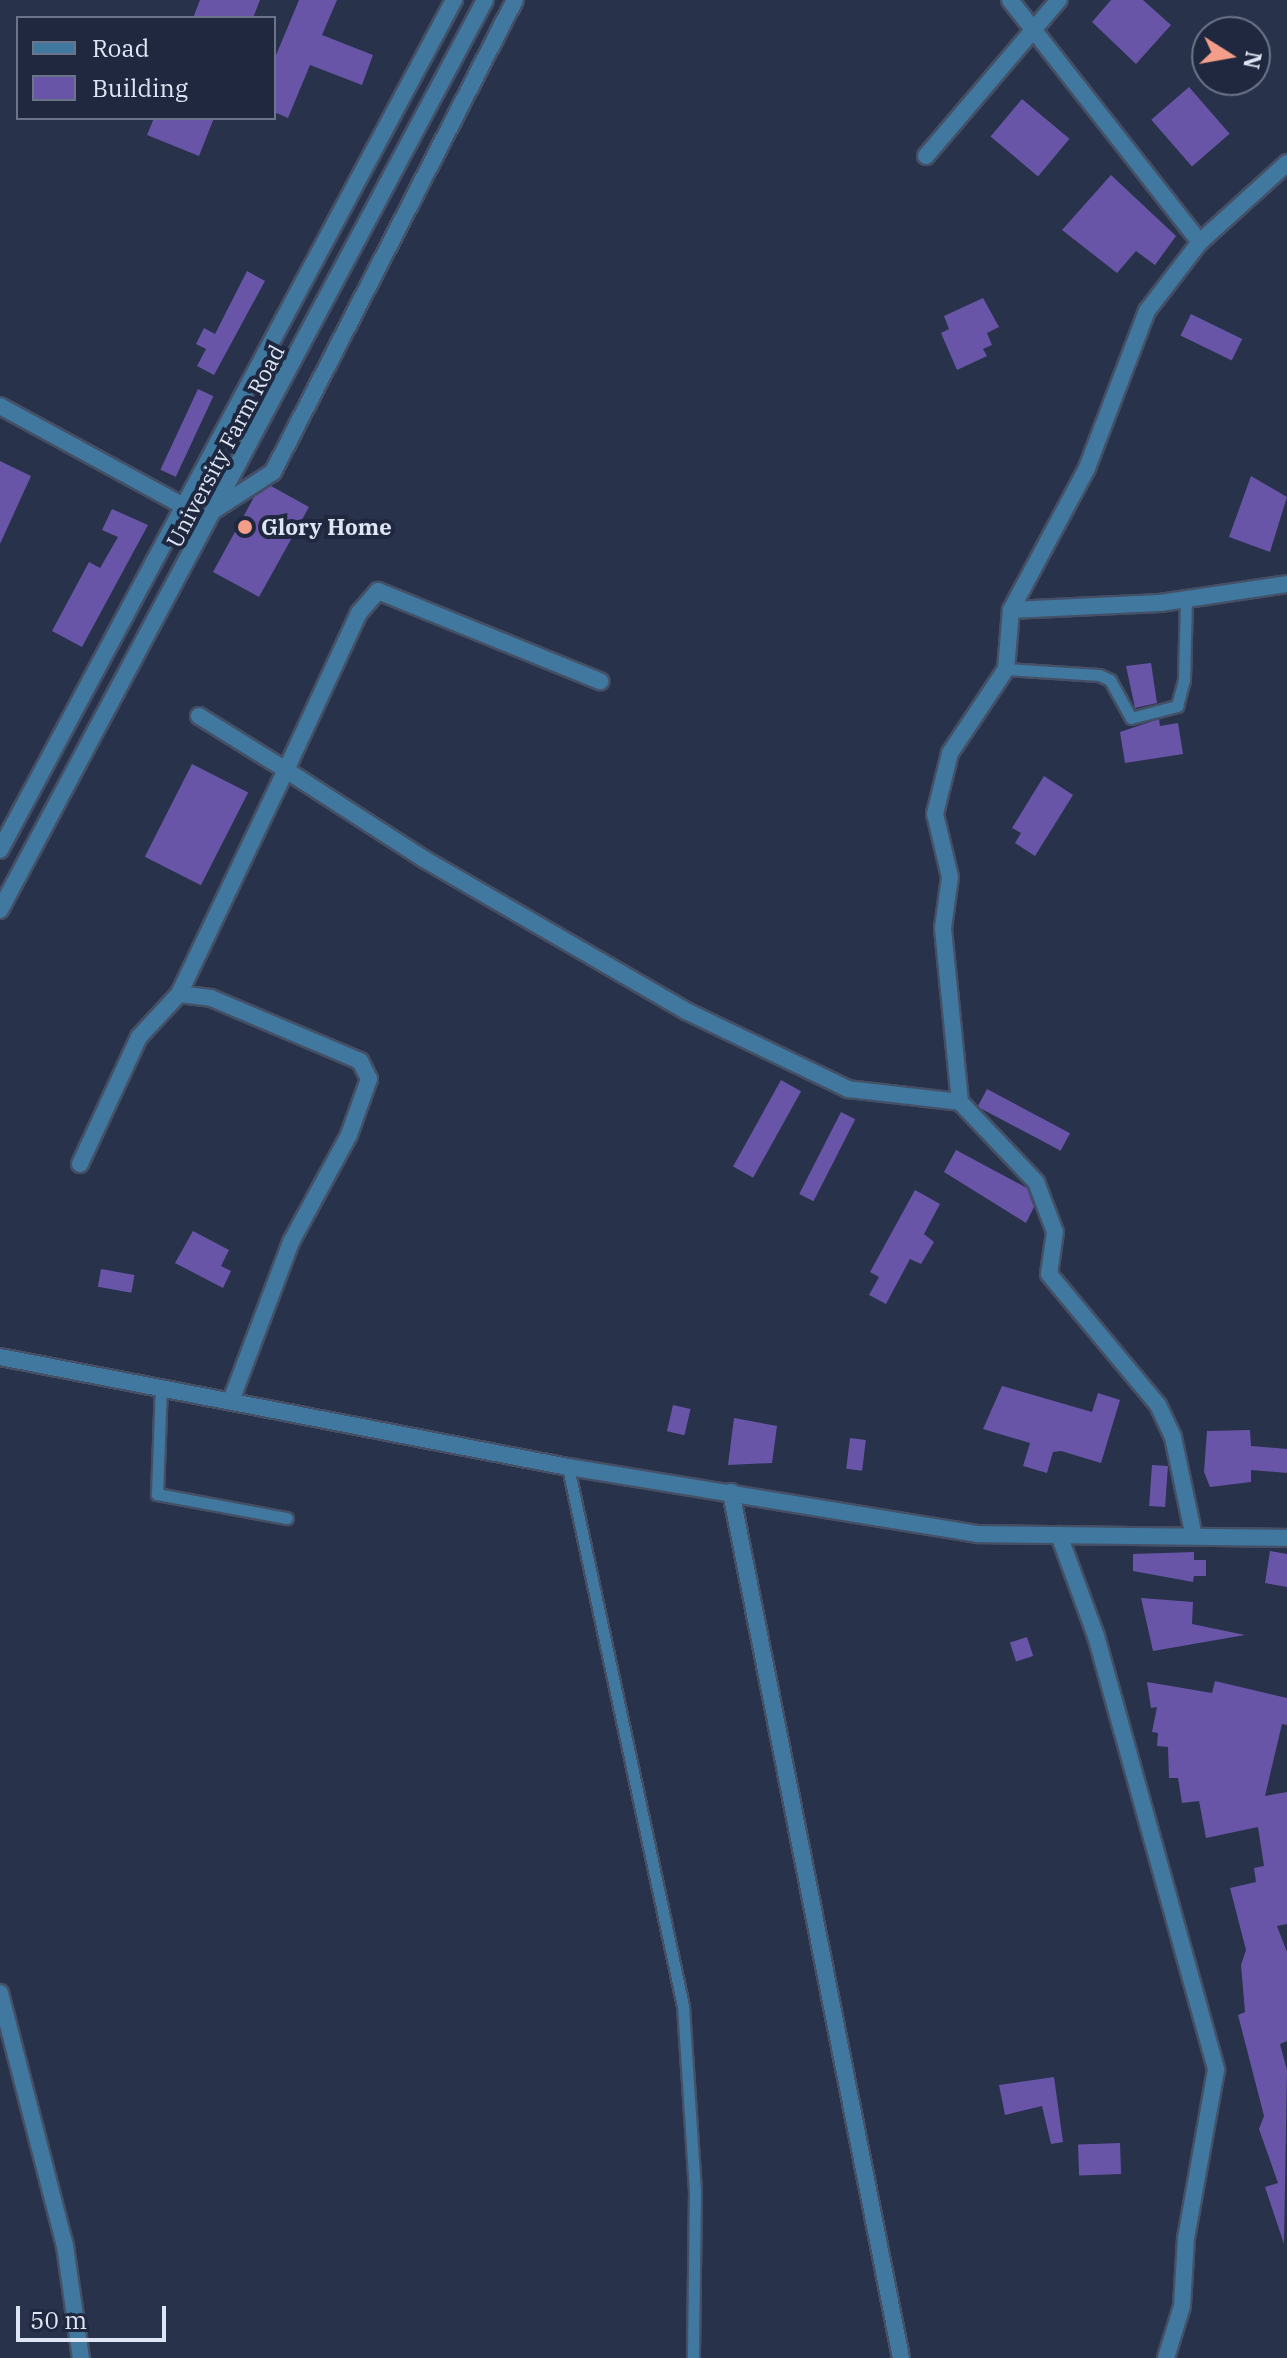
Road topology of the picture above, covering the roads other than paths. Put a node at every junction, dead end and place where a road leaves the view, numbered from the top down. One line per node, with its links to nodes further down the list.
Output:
1 (454, 0): 11 (street, University Farm Road)
2 (485, 0): 12 (street, University Farm Road)
3 (515, 0): 12 (street)
4 (1010, 0): 6 (street)
5 (1059, 0): 6 (street)
6 (1030, 31): 7 (street); 9 (street)
7 (926, 156)
8 (1287, 163): 9 (street)
9 (1200, 242): 15 (street)
10 (0, 406): 11 (street)
11 (185, 507): 20 (street, University Farm Road)
12 (216, 509): 21 (street, University Farm Road)
13 (1287, 584): 14 (street)
14 (1186, 599): 15 (street); 16 (lane)
15 (1011, 610): 16 (street)
16 (1006, 669): 23 (street)
17 (600, 681): 19 (street)
18 (199, 716): 19 (street)
19 (286, 770): 22 (street); 23 (street)
20 (0, 850)
21 (0, 910)
22 (179, 994): 24 (street); 29 (street)
23 (960, 1102): 33 (street)
24 (80, 1164)
25 (0, 1346): 27 (street)
26 (0, 1357): 27 (street)
27 (25, 1358): 28 (street)
28 (161, 1385): 29 (street); 32 (lane)
29 (232, 1398): 30 (street)
30 (568, 1467): 31 (street); 38 (lane)
31 (731, 1492): 34 (street); 39 (street)
32 (287, 1518)
33 (1193, 1532): 34 (street); 35 (street)
34 (1059, 1535): 40 (street)
35 (1287, 1538)
36 (0, 1993): 37 (street)
37 (81, 2358)
38 (693, 2358)
39 (901, 2358)
40 (1166, 2358)

